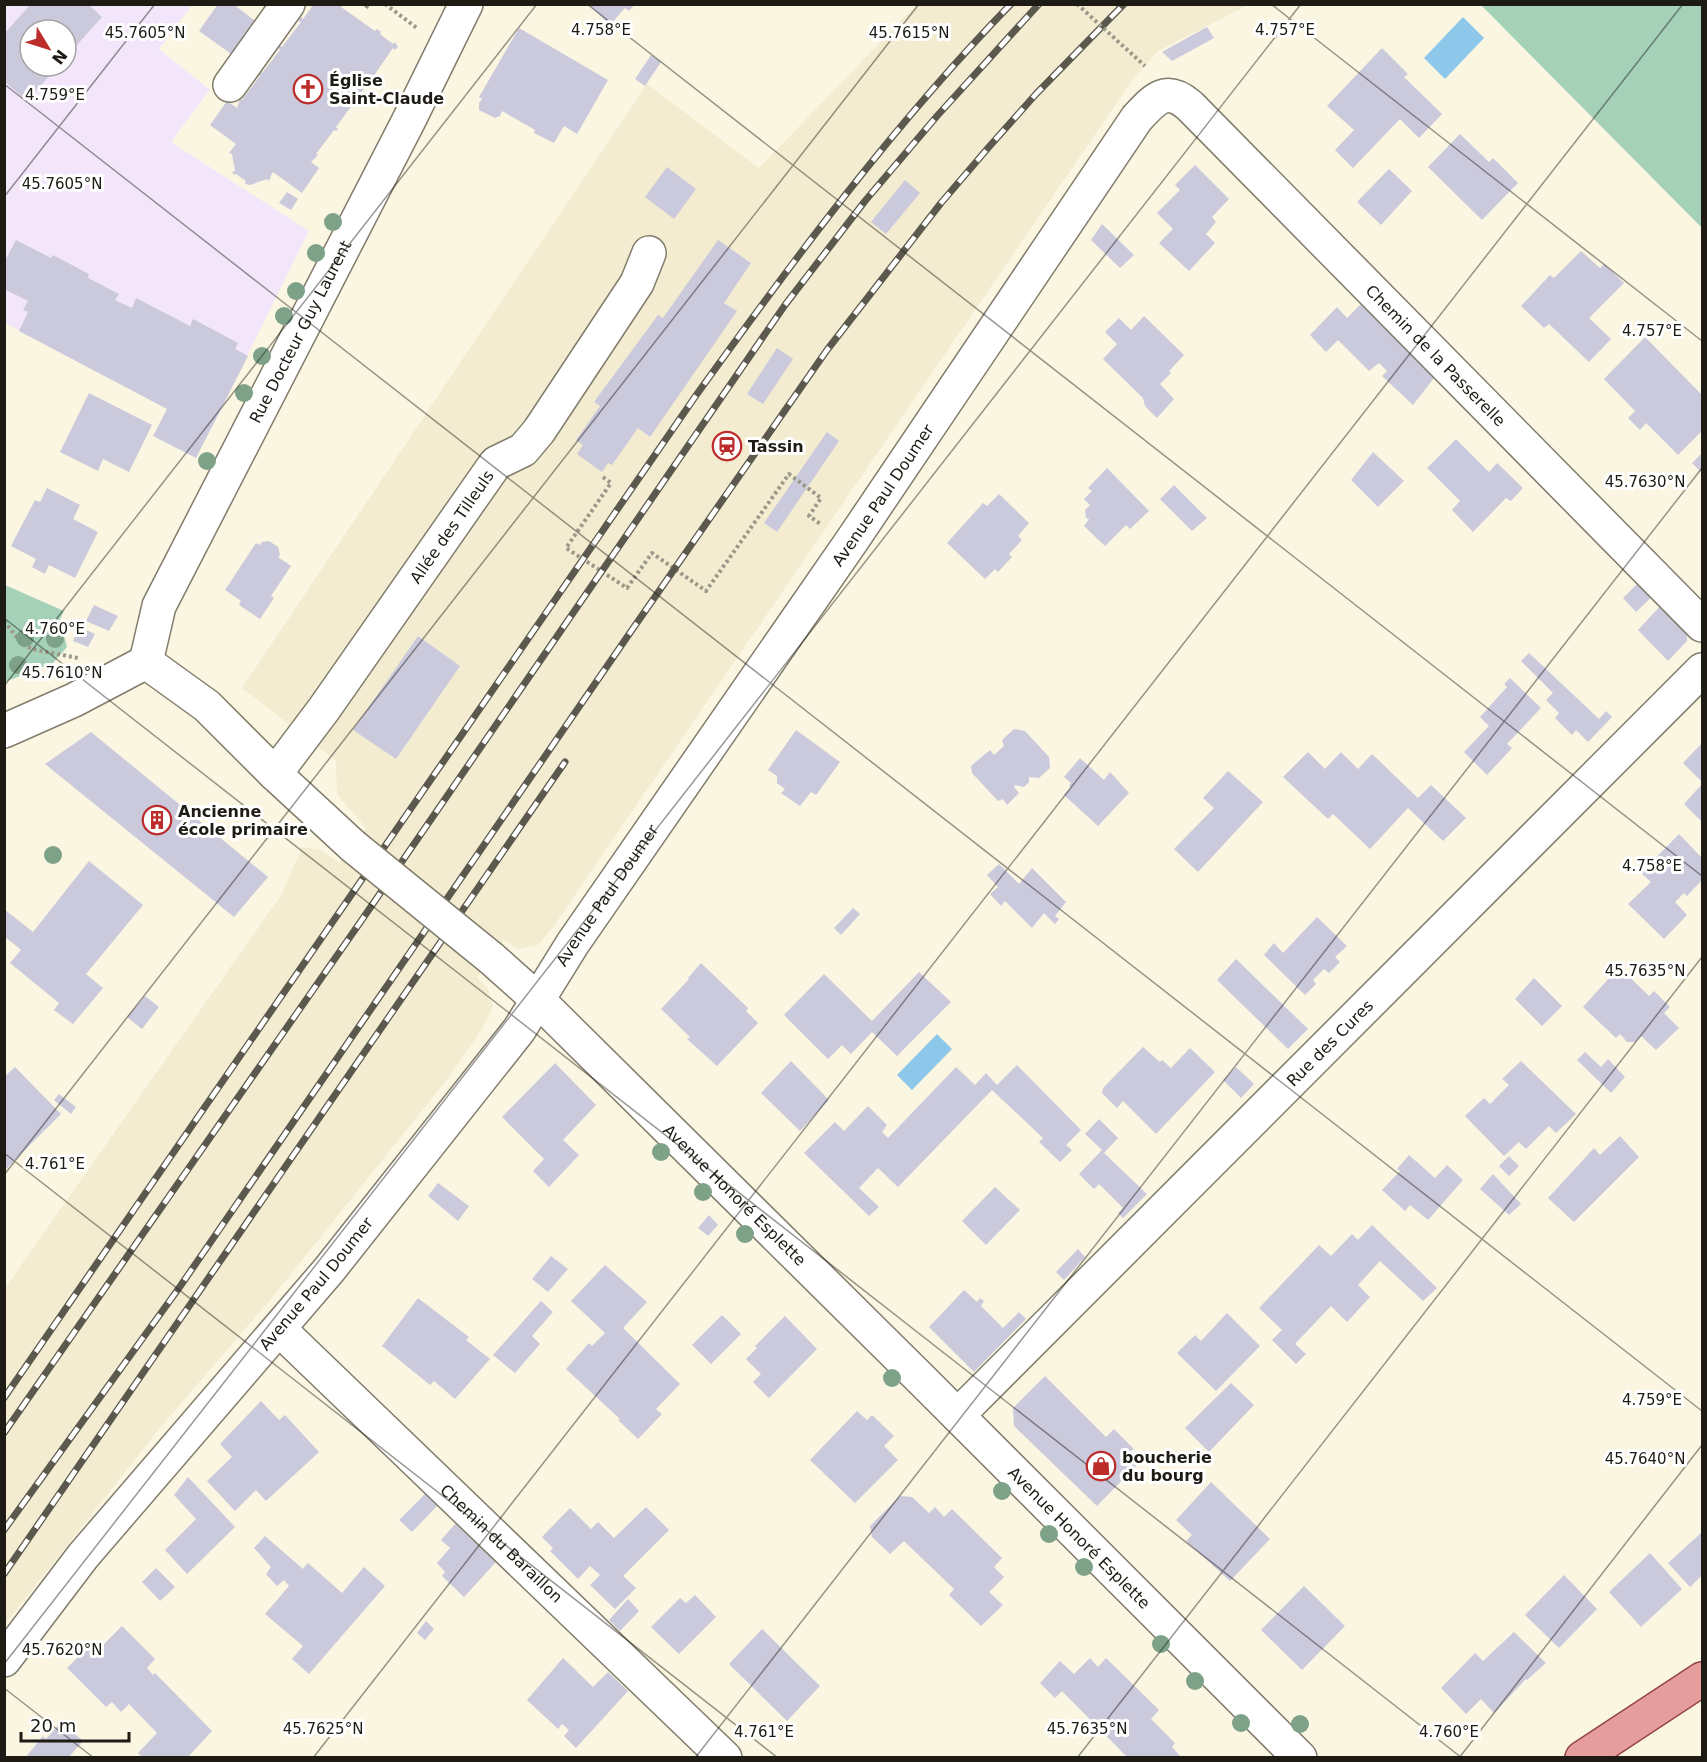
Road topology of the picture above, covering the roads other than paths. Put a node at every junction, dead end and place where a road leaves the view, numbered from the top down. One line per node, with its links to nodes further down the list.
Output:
1 (288, 4): 3 (street)
2 (466, 4): 7 (street, Rue Docteur Guy Laurent)
3 (230, 85)
4 (1163, 95): 6 (street, Chemin de la Passerelle); 11 (street, Avenue Paul Doumer)
5 (650, 253): 10 (street, Allée des Tilleuls)
6 (1702, 625)
7 (146, 662): 9 (street); 10 (street, Avenue Honoré Esplette)
8 (1702, 670): 13 (street, Rue des Cures)
9 (4, 731)
10 (275, 774): 11 (street, Avenue Honoré Esplette, bridge)
11 (538, 1000): 12 (street, Avenue Paul Doumer); 13 (street, Avenue Honoré Esplette)
12 (279, 1329): 14 (street, Avenue Paul Doumer); 16 (street, Chemin du Baraillon)
13 (958, 1415): 17 (street, Avenue Honoré Esplette)
14 (4, 1660)
15 (1702, 1679): 18 (main road)
16 (725, 1758)
17 (1300, 1758)
18 (1582, 1758)

